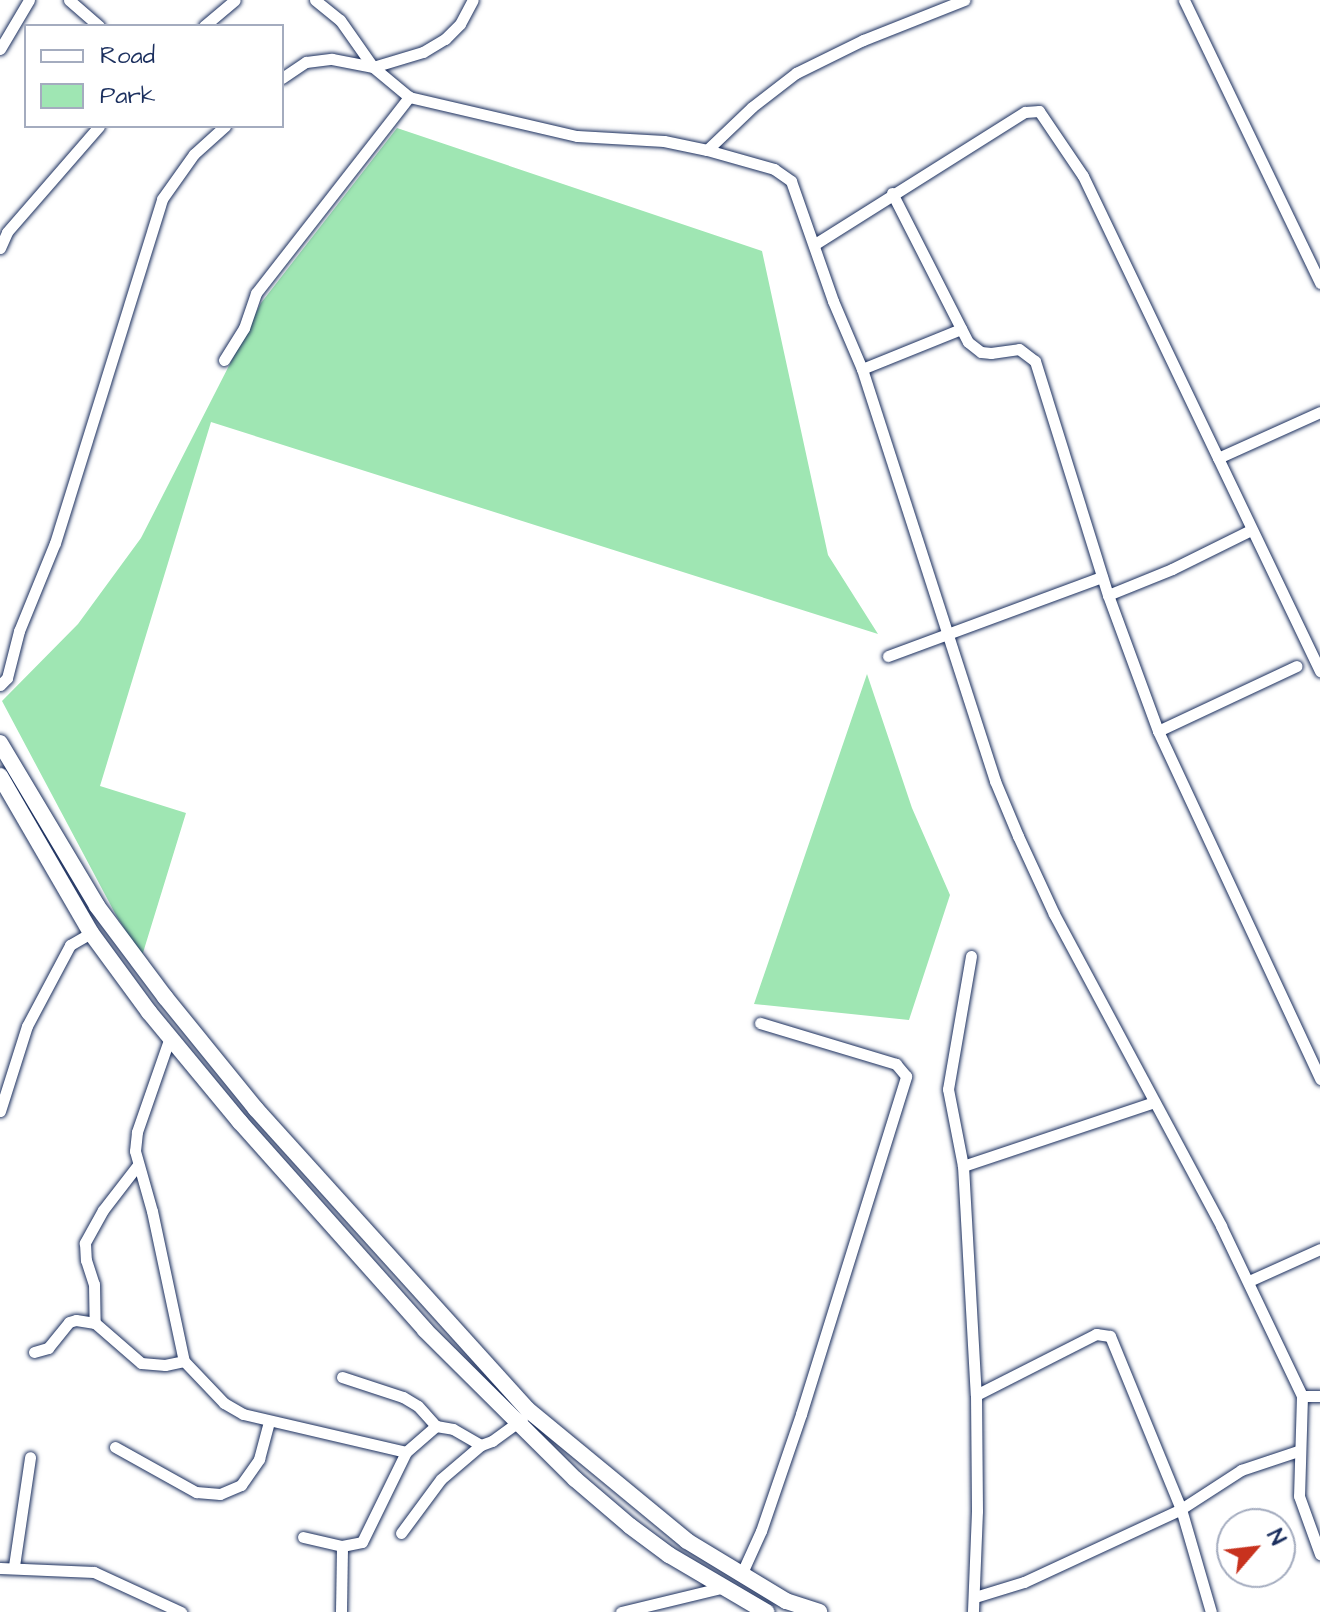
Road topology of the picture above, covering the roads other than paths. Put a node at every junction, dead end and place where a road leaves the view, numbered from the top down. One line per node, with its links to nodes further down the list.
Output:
1 (29, 0): 10 (street)
2 (69, 0): 8 (street)
3 (235, 0): 9 (street)
4 (315, 0): 11 (street)
5 (473, 0): 11 (street)
6 (964, 0): 16 (street)
7 (1184, 0): 21 (street)
8 (97, 24)
9 (206, 24)
10 (0, 49)
11 (373, 67): 12 (street); 13 (street)
12 (284, 77)
13 (409, 97): 16 (street); 24 (street)
14 (97, 128): 19 (street)
15 (223, 128): 35 (street)
16 (707, 150): 18 (street)
17 (892, 193): 18 (street); 23 (street); 27 (street)
18 (815, 244): 25 (street)
19 (0, 248)
20 (1320, 248): 21 (street)
21 (1306, 255): 22 (street)
22 (1320, 283)
23 (961, 329): 25 (street); 29 (street)
24 (224, 360)
25 (862, 369): 31 (street)
26 (1320, 412): 27 (street)
27 (1218, 458): 28 (street)
28 (1251, 530): 30 (street); 34 (street)
29 (1102, 577): 30 (street); 31 (street)
30 (1108, 595): 36 (street)
31 (947, 634): 32 (street); 44 (street)
32 (888, 656)
33 (1297, 666): 36 (street)
34 (1320, 671)
35 (0, 685)
36 (1158, 731): 43 (street)
37 (0, 743): 57 (street)
38 (0, 776): 39 (street)
39 (91, 933): 42 (street); 45 (street)
40 (971, 956): 47 (street)
41 (760, 1023): 72 (street)
42 (170, 1037): 46 (street); 57 (street)
43 (1320, 1079)
44 (1154, 1102): 47 (street); 49 (street)
45 (0, 1111)
46 (137, 1166): 50 (street); 52 (street)
47 (963, 1166): 54 (street)
48 (1320, 1249): 49 (street)
49 (1249, 1281): 55 (street)
50 (95, 1323): 51 (street); 52 (street)
51 (34, 1352)
52 (184, 1361): 58 (street)
53 (342, 1377): 59 (street)
54 (976, 1395): 65 (street); 74 (street)
55 (1302, 1396): 56 (street); 62 (street)
56 (1320, 1396)
57 (523, 1417): 60 (street); 72 (street); 73 (street)
58 (269, 1422): 61 (street); 63 (street)
59 (436, 1426): 60 (street); 63 (street)
60 (481, 1445): 66 (street)
61 (115, 1447)
62 (1298, 1451): 65 (street); 69 (street)
63 (406, 1452): 68 (street)
64 (30, 1457): 70 (street)
65 (1181, 1509): 74 (street); 82 (street)
66 (401, 1533)
67 (303, 1537): 68 (street)
68 (342, 1546): 77 (street)
69 (1320, 1554)
70 (14, 1566): 71 (street); 76 (street)
71 (0, 1568)
72 (741, 1575): 75 (street)
73 (724, 1587): 78 (street); 79 (street)
74 (975, 1597): 81 (street)
75 (786, 1607): 80 (street)
76 (181, 1612)
77 (341, 1612)
78 (621, 1612)
79 (766, 1612)
80 (819, 1612)
81 (973, 1612)
82 (1211, 1612)

